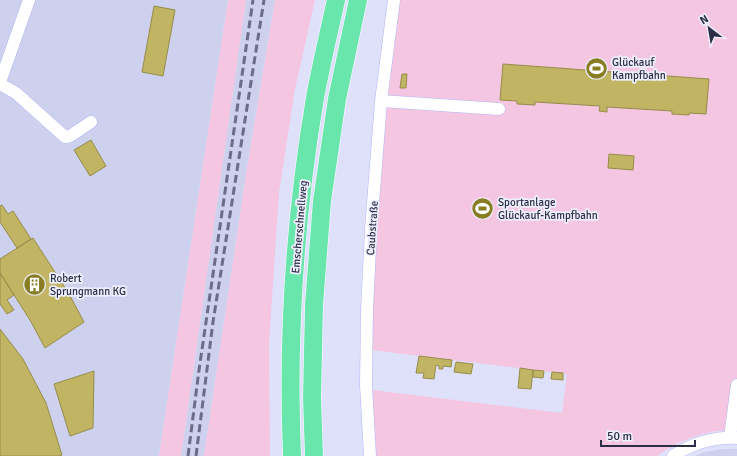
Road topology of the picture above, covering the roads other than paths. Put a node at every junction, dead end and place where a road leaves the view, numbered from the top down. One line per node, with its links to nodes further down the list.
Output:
1 (29, 0): 5 (street)
2 (336, 0): 11 (highway, Emscherschnellweg)
3 (358, 0): 12 (highway, Emscherschnellweg)
4 (394, 0): 6 (street, Caubstraße)
5 (0, 83): 8 (street)
6 (382, 101): 7 (street); 13 (street, Caubstraße)
7 (499, 109)
8 (91, 122)
9 (737, 385): 10 (street)
10 (733, 438): 14 (street)
11 (292, 456)
12 (314, 456)
13 (370, 456)
14 (673, 456)

